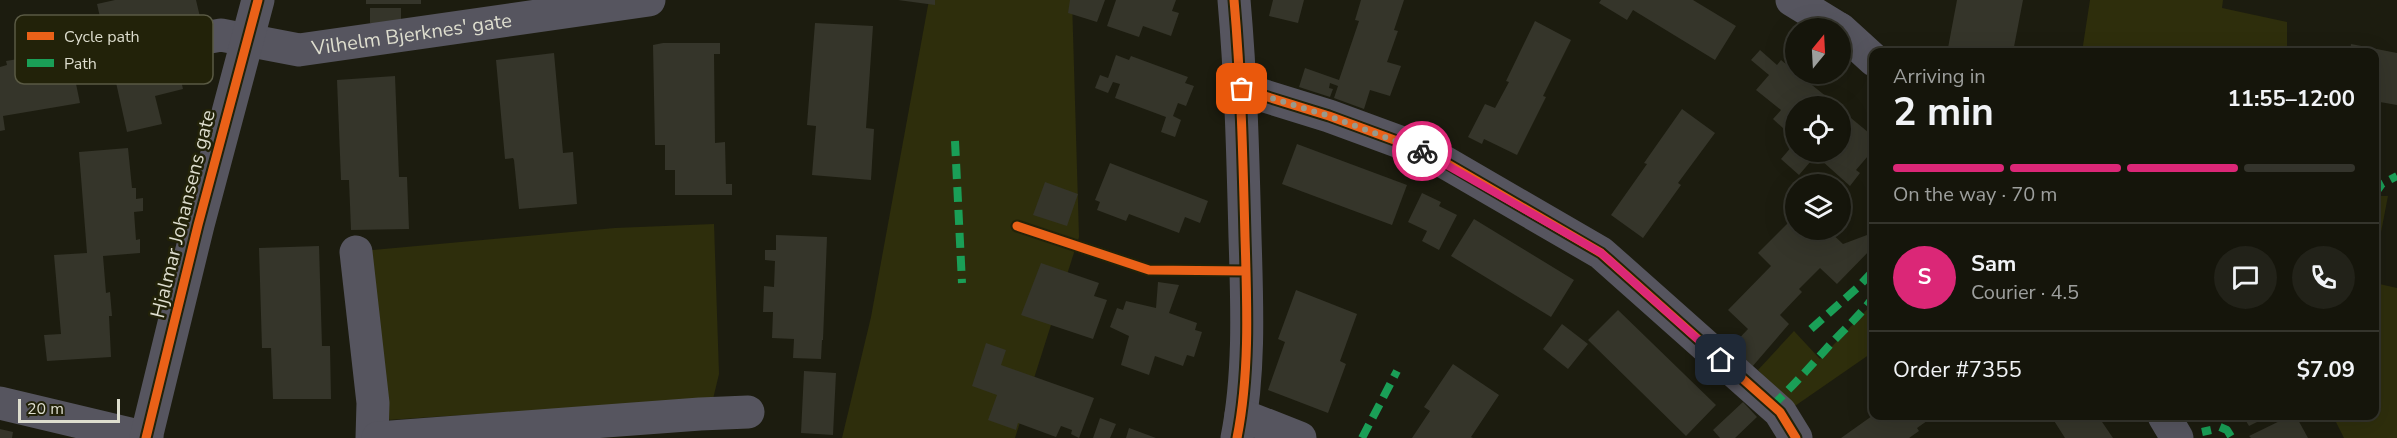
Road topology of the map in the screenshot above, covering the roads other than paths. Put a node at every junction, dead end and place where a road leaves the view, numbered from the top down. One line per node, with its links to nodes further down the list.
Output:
1 (258, 0): 10 (street, Hjalmar Johansens gate)
2 (649, 0): 10 (street, Vilhelm Bjerknes' gate)
3 (1234, 0): 12 (street)
4 (1792, 0): 6 (street)
5 (1818, 0): 7 (street)
6 (1821, 18)
7 (1831, 18)
8 (213, 36): 10 (street, Vilhelm Bjerknes' gate)
9 (1851, 40): 11 (street)
10 (247, 41): 18 (street, Hjalmar Johansens gate)
11 (1869, 56)
12 (1242, 89): 17 (street); 22 (street)
13 (356, 252): 19 (street)
14 (0, 402): 18 (street)
15 (748, 412): 20 (street)
16 (2166, 420): 23 (street)
17 (1239, 427): 21 (street)
18 (146, 438)
19 (372, 438)
20 (378, 438)
21 (1300, 438)
22 (1796, 438)
23 (2177, 438)

